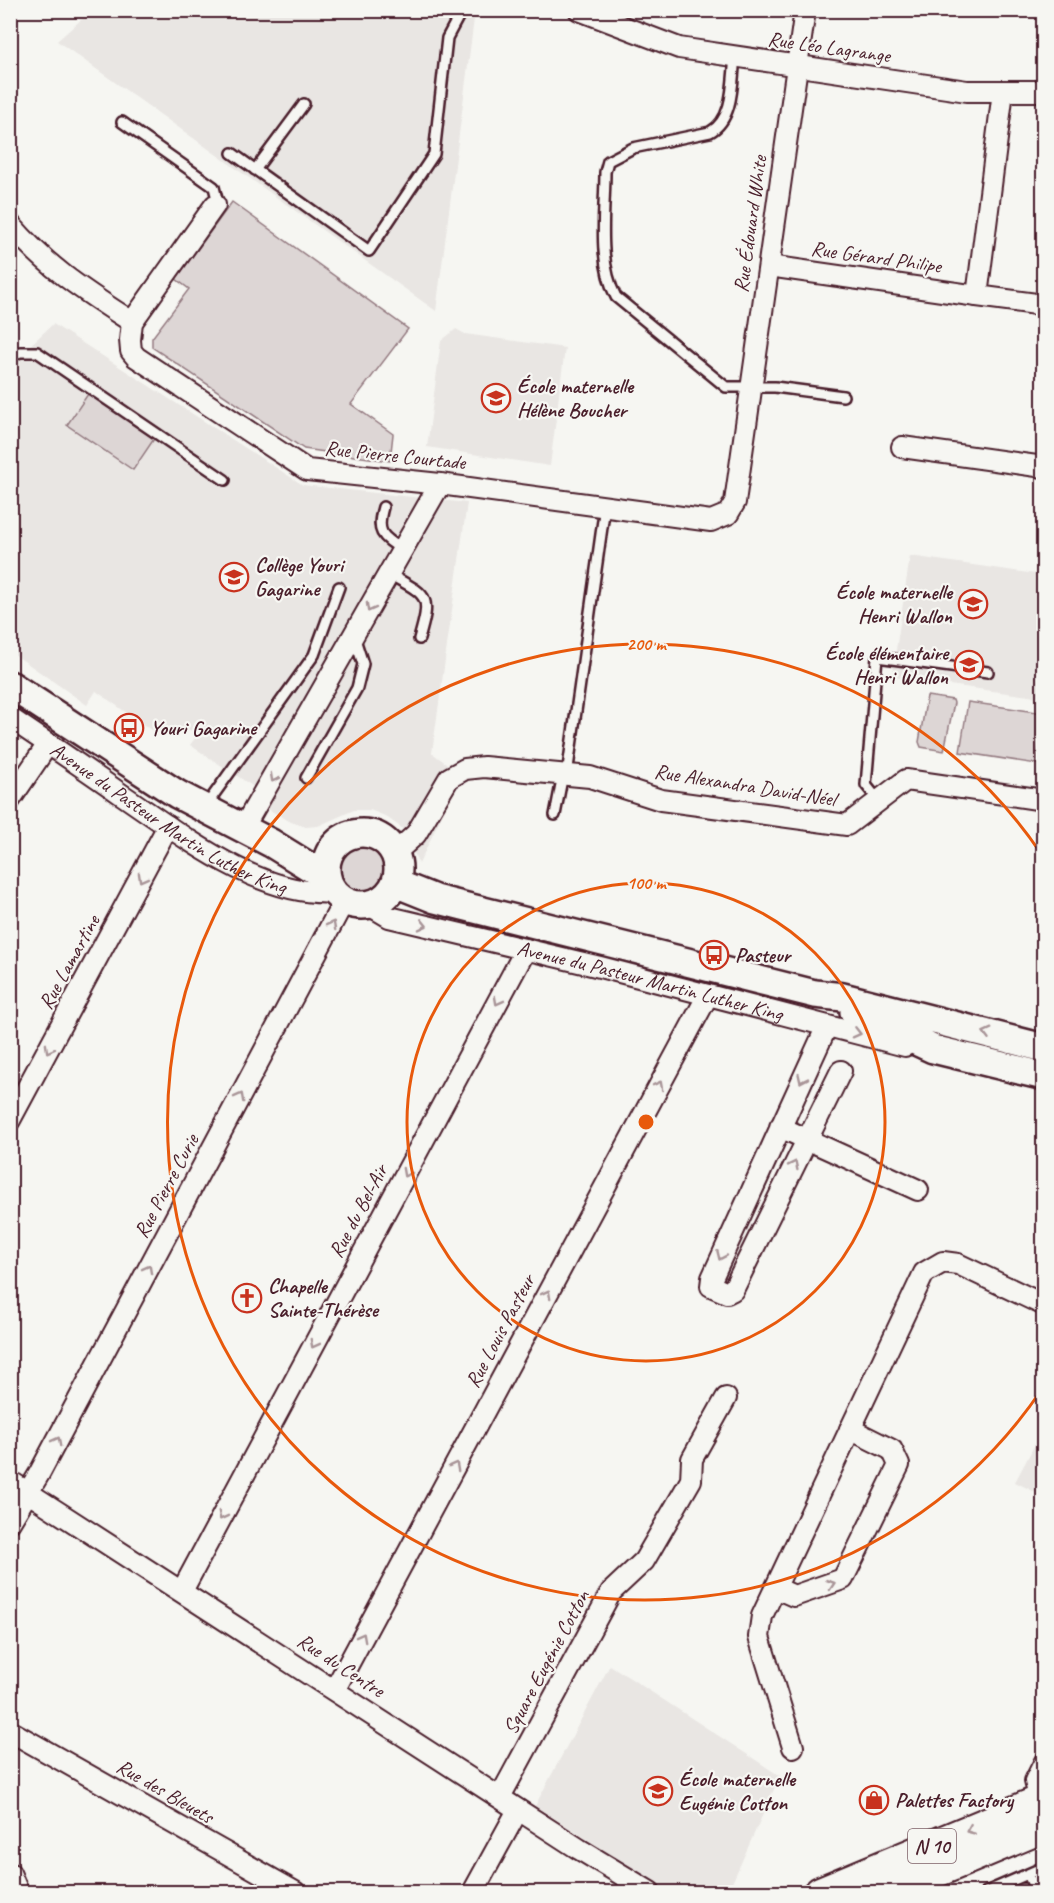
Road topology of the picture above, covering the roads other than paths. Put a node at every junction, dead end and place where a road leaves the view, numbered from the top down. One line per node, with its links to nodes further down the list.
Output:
1 (462, 10): 11 (lane)
2 (579, 10): 4 (street, Rue Léo Lagrange)
3 (805, 10): 5 (street, Rue Édouard White)
4 (735, 57): 5 (street, Rue Léo Lagrange); 19 (lane)
5 (796, 67): 7 (street, Rue Léo Lagrange); 14 (street, Rue Édouard White)
6 (1044, 91): 7 (street, Rue Léo Lagrange)
7 (1004, 92): 15 (street)
8 (304, 104): 11 (lane)
9 (122, 122): 12 (lane)
10 (232, 153): 11 (lane)
11 (255, 170)
12 (215, 205): 17 (street)
13 (10, 224): 17 (street)
14 (769, 266): 15 (street, Rue Gérard Philipe); 19 (street, Rue Édouard White)
15 (977, 296): 16 (street, Rue Gérard Philipe)
16 (1044, 305)
17 (132, 322): 24 (street, Rue Pierre Courtade)
18 (10, 357): 23 (lane)
19 (751, 387): 20 (lane); 25 (street, Rue Pierre Courtade)
20 (843, 396)
21 (902, 447): 22 (street)
22 (1044, 467)
23 (225, 480)
24 (440, 484): 25 (street, Rue Pierre Courtade); 27 (street)
25 (604, 506): 36 (lane)
26 (383, 507): 27 (lane)
27 (403, 550): 28 (street)
28 (389, 574): 30 (street, one-way to 30); 31 (lane)
29 (339, 587): 41 (lane)
30 (354, 636): 37 (lane); 44 (street, one-way to 44)
31 (419, 639)
32 (988, 672): 40 (lane)
33 (10, 685): 41 (street, Avenue du Pasteur Martin Luther King)
34 (10, 718): 35 (street, Avenue du Pasteur Martin Luther King)
35 (48, 744): 38 (street); 43 (street, Avenue du Pasteur Martin Luther King)
36 (565, 775): 40 (street, Rue Alexandra David-Néel); 42 (lane); 47 (street, Rue Alexandra David-Néel)
37 (306, 778)
38 (10, 800)
39 (1044, 800): 40 (street, Rue Alexandra David-Néel)
40 (879, 801)
41 (204, 810): 44 (street, Avenue du Pasteur Martin Luther King)
42 (555, 815)
43 (168, 826): 49 (street, Avenue du Pasteur Martin Luther King); 58 (street, Rue Lamartine, one-way to 58)
44 (242, 830): 45 (street, Avenue du Pasteur Martin Luther King)
45 (271, 843): 46 (street, Avenue du Pasteur Martin Luther King); 49 (street, Avenue du Pasteur Martin Luther King)
46 (334, 846): 47 (street, Avenue du Pasteur Martin Luther King); 49 (street)
47 (395, 853): 48 (street)
48 (395, 883): 49 (street); 51 (street, Avenue du Pasteur Martin Luther King)
49 (343, 894): 50 (street, Avenue du Pasteur Martin Luther King, one-way to 50); 66 (street, Rue Pierre Curie, one-way to 49)
50 (526, 949): 52 (street, Avenue du Pasteur Martin Luther King); 69 (street, Rue du Bel-Air, one-way to 69)
51 (815, 994): 54 (street, Avenue du Pasteur Martin Luther King, one-way to 51); 55 (street, Avenue du Pasteur Martin Luther King)
52 (708, 995): 53 (street, Avenue du Pasteur Martin Luther King); 70 (street, Rue Louis Pasteur, one-way to 52)
53 (827, 1026): 55 (street, Avenue du Pasteur Martin Luther King, one-way to 55); 59 (street, one-way to 59)
54 (1044, 1048)
55 (933, 1049): 57 (street, Avenue du Pasteur Martin Luther King)
56 (841, 1071): 60 (street)
57 (1044, 1076)
58 (10, 1120)
59 (780, 1127): 60 (street); 60 (street, one-way to 60)
60 (807, 1138): 61 (street)
61 (918, 1190)
62 (1044, 1305): 64 (street)
63 (726, 1398): 74 (street, Square Eugénie Cotton)
64 (850, 1429): 68 (street); 68 (street, one-way to 64)
65 (10, 1481): 66 (street, Rue du Centre)
66 (29, 1493): 67 (street, Rue Pierre Curie); 69 (street, Rue du Centre)
67 (10, 1522)
68 (776, 1588): 72 (street)
69 (182, 1592): 70 (street, Rue du Centre)
70 (335, 1689): 74 (street, Rue du Centre)
71 (10, 1731): 81 (street, Rue des Bleuets)
72 (793, 1747)
73 (1044, 1763): 76 (street)
74 (500, 1797): 75 (street, Rue du Centre)
75 (518, 1809): 82 (street, Rue du Centre); 84 (street)
76 (1042, 1809): 80 (main road, N 10); 85 (main road, N 10, one-way to 85)
77 (1044, 1867): 79 (lane)
78 (10, 1873): 83 (street)
79 (1028, 1874): 86 (lane); 87 (lane)
80 (902, 1889)
81 (284, 1890)
82 (648, 1892)
83 (18, 1893)
84 (473, 1893)
85 (820, 1893)
86 (986, 1893)
87 (1036, 1893)

